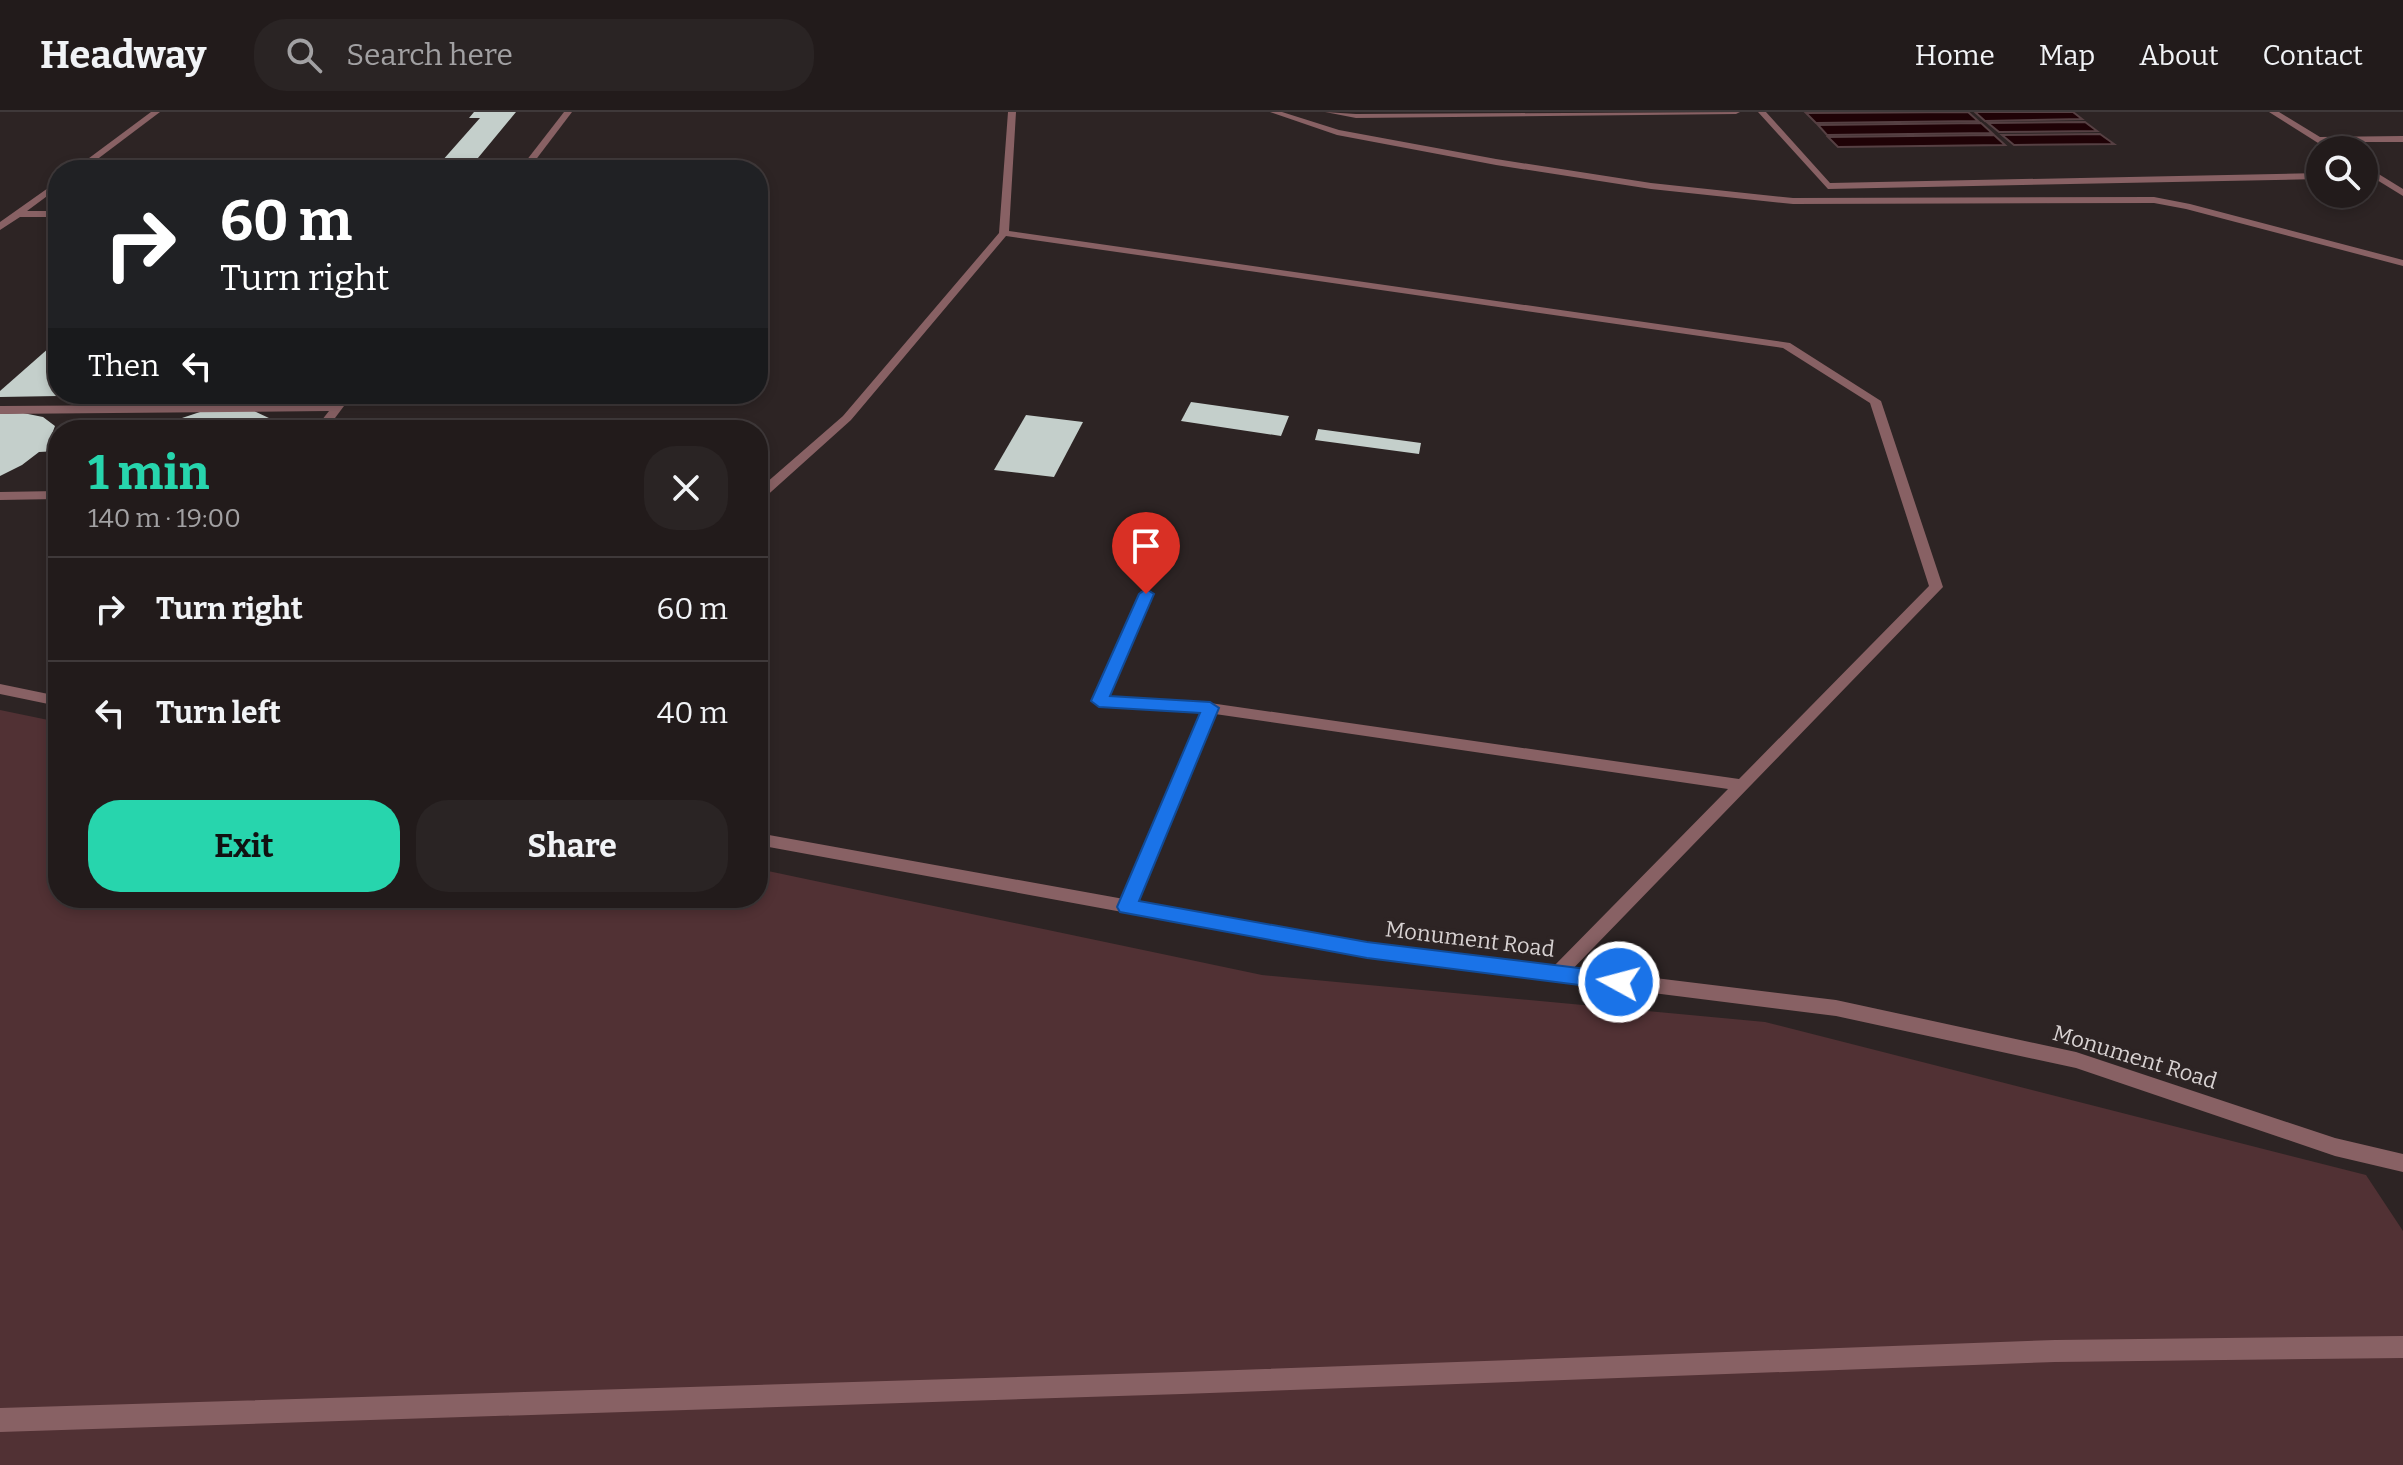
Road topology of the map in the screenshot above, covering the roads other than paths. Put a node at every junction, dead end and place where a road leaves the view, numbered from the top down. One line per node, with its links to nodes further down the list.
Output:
1 (156, 112): 12 (street)
2 (568, 112): 13 (street)
3 (1012, 112): 21 (street)
4 (1274, 112): 22 (street)
5 (1329, 112): 6 (street)
6 (1736, 112)
7 (1762, 112): 14 (street)
8 (2273, 112): 9 (street)
9 (2312, 136)
10 (2378, 139): 11 (street)
11 (2403, 139)
12 (91, 160)
13 (531, 160)
14 (2306, 176)
15 (2378, 180): 17 (street)
16 (48, 191): 18 (street)
17 (2403, 193)
18 (16, 214): 19 (street); 20 (street)
19 (48, 214)
20 (0, 227)
21 (1004, 233): 27 (street); 34 (street)
22 (2403, 263)
23 (340, 404): 24 (street)
24 (338, 407): 25 (street); 26 (street)
25 (0, 410)
26 (328, 420)
27 (768, 488)
28 (48, 495): 29 (street)
29 (0, 496)
30 (1146, 594): 33 (street)
31 (0, 689): 32 (street)
32 (48, 699)
33 (1210, 708): 34 (street); 36 (street)
34 (1742, 785): 37 (street)
35 (768, 841): 36 (street, Monument Road)
36 (1127, 907): 37 (street, Monument Road)
37 (1557, 974): 38 (street, Monument Road)
38 (2403, 1163)
39 (2403, 1347): 40 (street)
40 (0, 1420)

